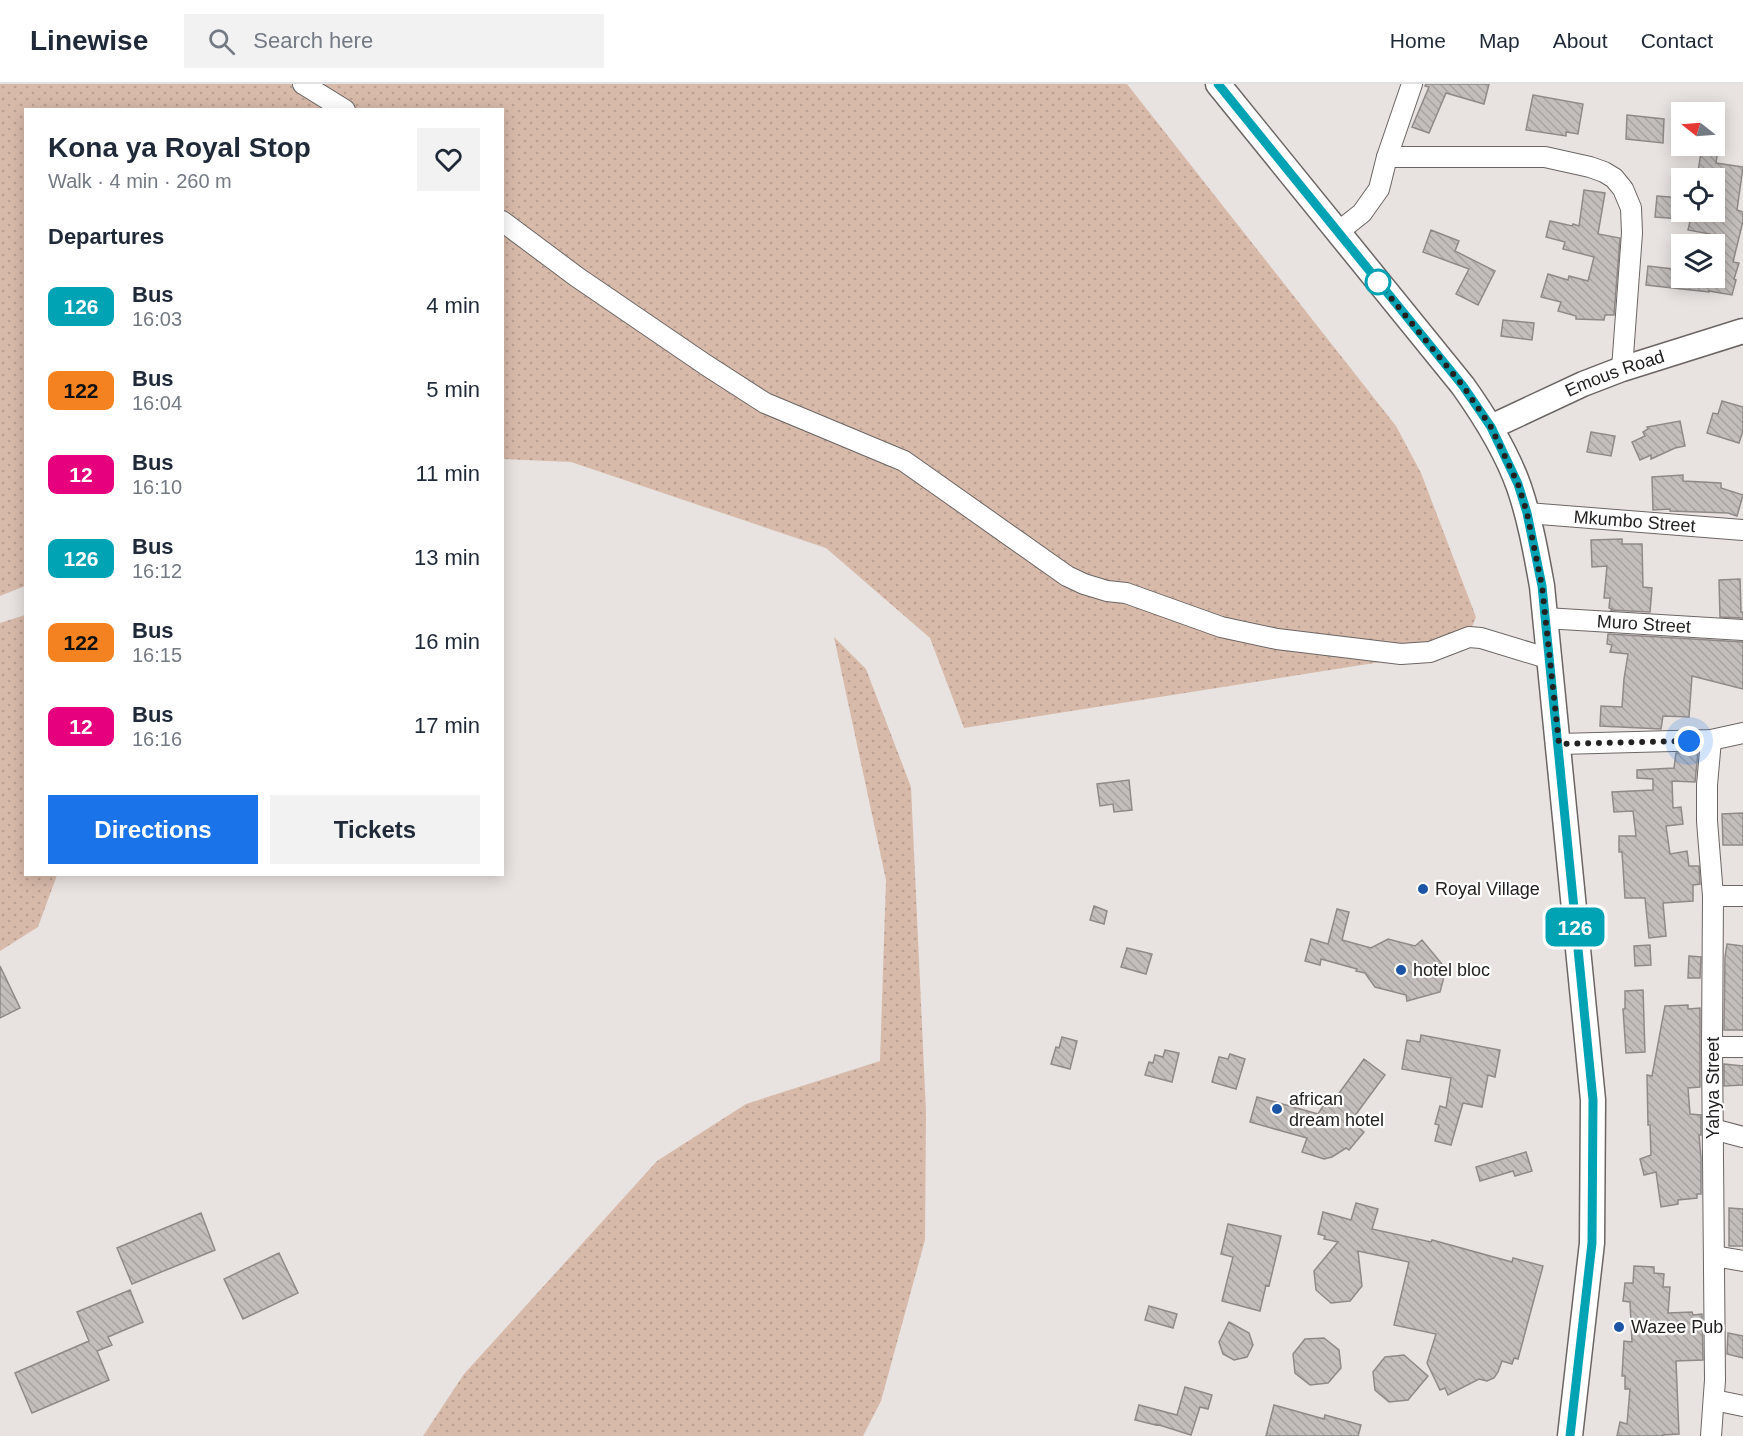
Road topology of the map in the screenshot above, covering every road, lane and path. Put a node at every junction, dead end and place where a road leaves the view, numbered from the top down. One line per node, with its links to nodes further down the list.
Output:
1 (303, 84): 4 (street)
2 (1218, 84): 7 (street)
3 (1412, 84): 5 (street)
4 (342, 108)
5 (1387, 157): 7 (street); 9 (street)
6 (504, 222): 15 (street)
7 (1338, 232): 10 (street)
8 (1743, 331): 9 (street, Emous Road)
9 (1622, 369): 10 (street, Emous Road)
10 (1491, 427): 11 (street)
11 (1527, 513): 12 (street, Mkumbo Street); 13 (street)
12 (1743, 530)
13 (1545, 618): 14 (street, Muro Street); 15 (street)
14 (1743, 630)
15 (1550, 659): 18 (street)
16 (1743, 733): 17 (street)
17 (1711, 740): 18 (street); 19 (street, Yahya Street)
18 (1559, 744): 29 (street)
19 (1713, 896): 20 (street); 21 (street, Yahya Street)
20 (1743, 896)
21 (1712, 1047): 22 (street); 23 (street, Yahya Street)
22 (1743, 1047)
23 (1713, 1130): 24 (street); 25 (street, Yahya Street)
24 (1743, 1137)
25 (1714, 1256): 26 (street); 27 (street, Yahya Street)
26 (1743, 1261)
27 (1714, 1400): 28 (street); 30 (street, Yahya Street)
28 (1743, 1406)
29 (1570, 1436)
30 (1711, 1436)

